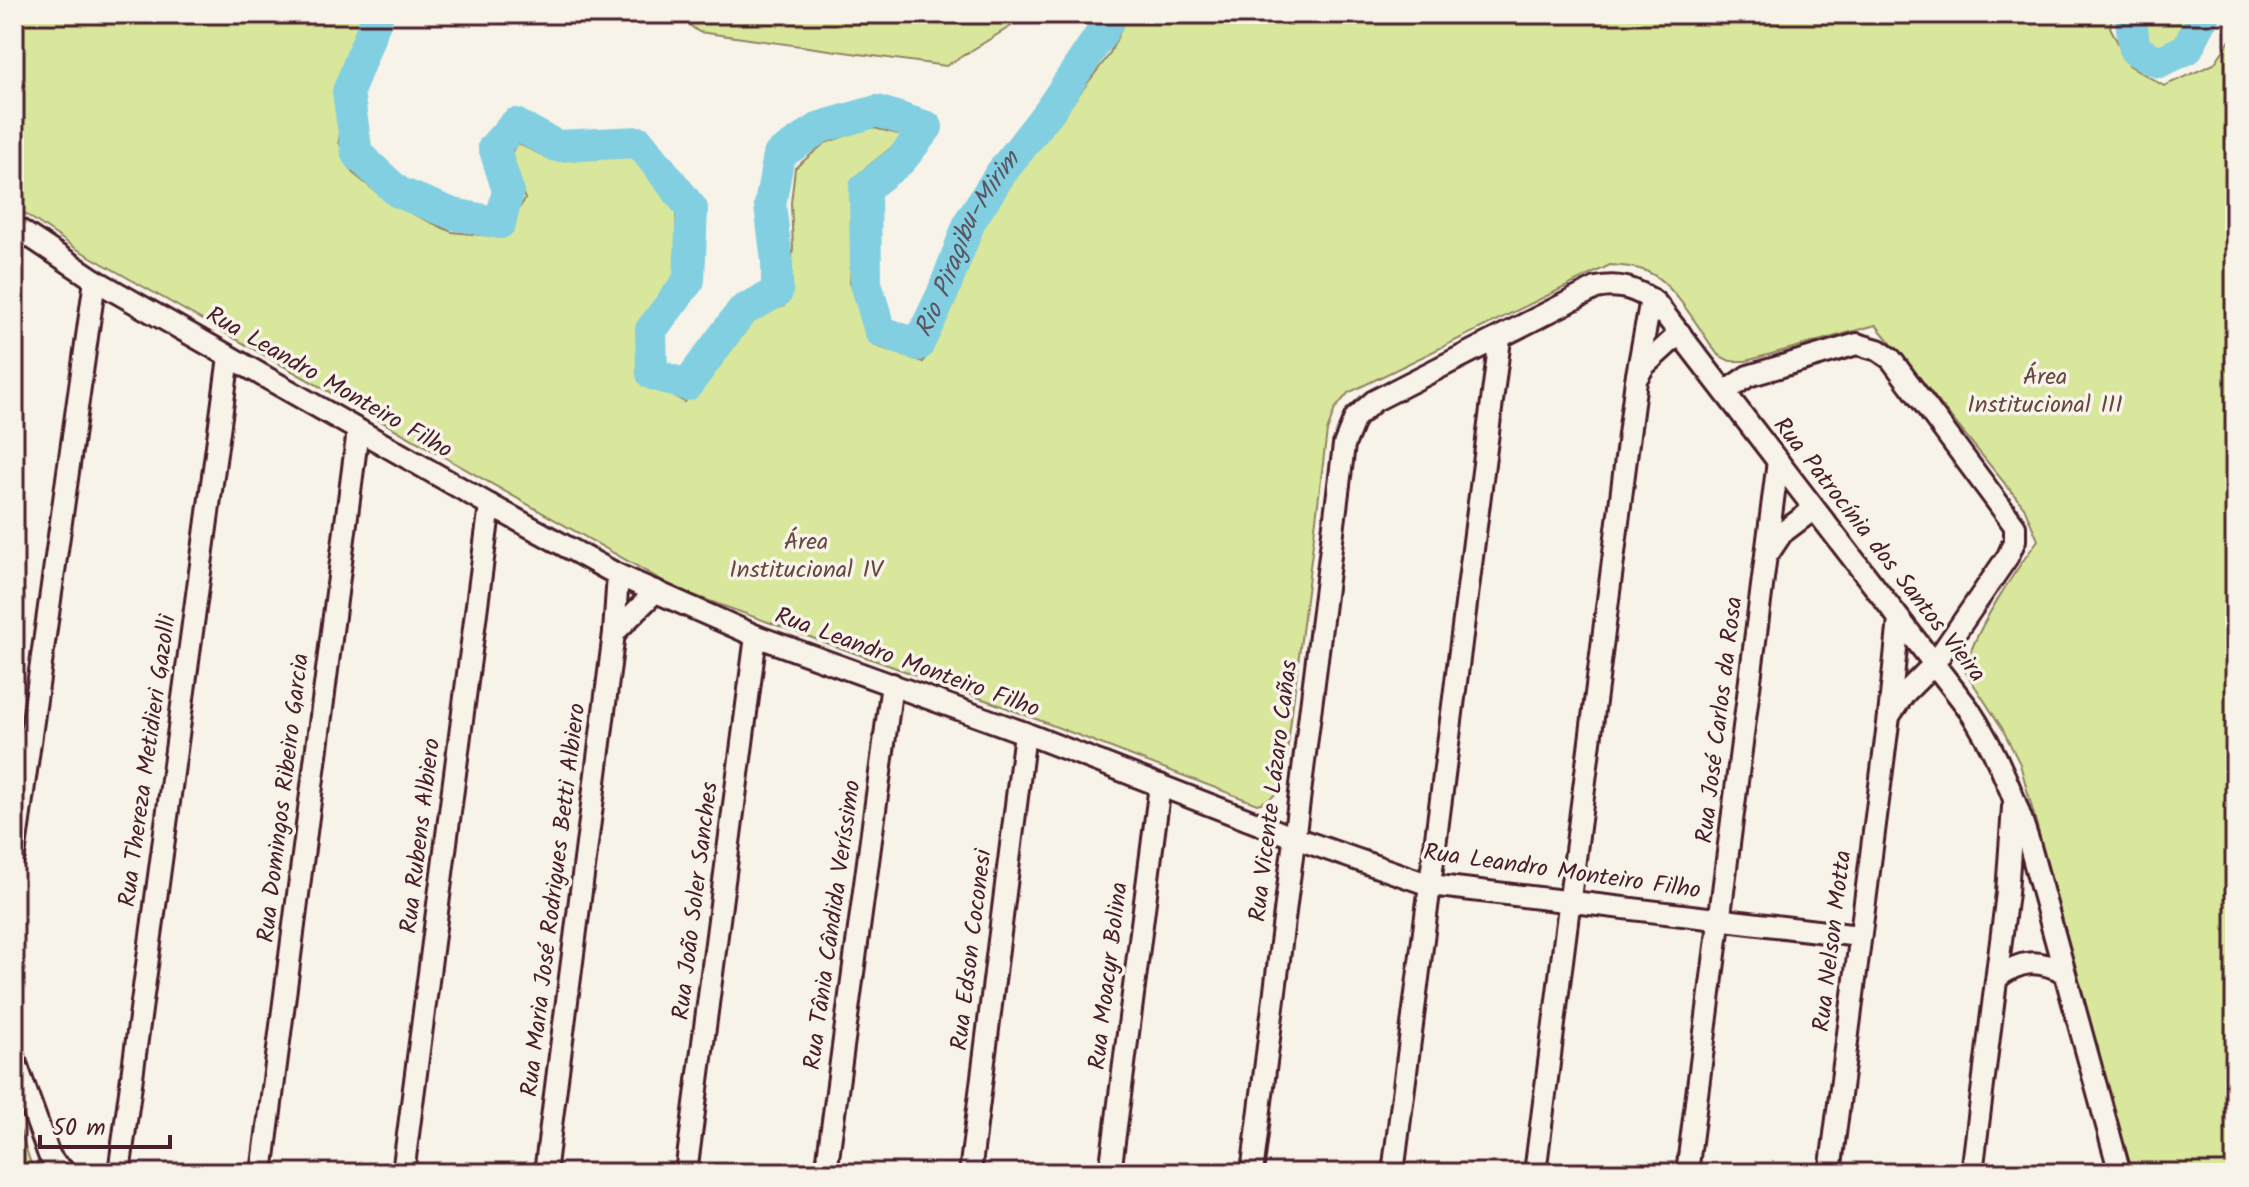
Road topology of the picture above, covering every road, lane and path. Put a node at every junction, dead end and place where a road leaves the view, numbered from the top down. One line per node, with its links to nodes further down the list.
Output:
1 (14, 226): 2 (street, Rua Leandro Monteiro Filho)
2 (95, 280): 6 (street, Rua Leandro Monteiro Filho); 26 (street)
3 (1651, 299): 4 (street, Rua Patrocínia dos Santos Vieira); 5 (street, Rua Patrocínia dos Santos Vieira); 7 (street)
4 (1680, 333): 7 (street); 8 (street, Rua Patrocínia dos Santos Vieira)
5 (1500, 339): 9 (street, Rua Patrocínia dos Santos Vieira); 30 (street)
6 (229, 357): 10 (street, Rua Leandro Monteiro Filho); 39 (street, Rua Thereza Metidieri Gazolli)
7 (1636, 380): 32 (street)
8 (1725, 392): 11 (street, Rua Patrocínia dos Santos Vieira); 20 (street)
9 (1355, 418): 27 (street, Rua Vicente Lázaro Cañas)
10 (358, 430): 12 (street, Rua Leandro Monteiro Filho); 40 (street, Rua Domingos Ribeiro Garcia)
11 (1778, 461): 13 (street, Rua Patrocínia dos Santos Vieira); 14 (street, Rua José Carlos da Rosa)
12 (490, 505): 15 (street, Rua Leandro Monteiro Filho); 41 (street, Rua Rubens Albiero)
13 (1814, 509): 14 (street, Rua José Carlos da Rosa); 17 (street, Rua Patrocínia dos Santos Vieira)
14 (1767, 558): 33 (street, Rua José Carlos da Rosa)
15 (618, 575): 16 (street, Rua Leandro Monteiro Filho); 18 (street, Rua Maria José Rodrigues Betti Albiero)
16 (656, 591): 18 (street); 19 (street, Rua Leandro Monteiro Filho)
17 (1899, 619): 20 (street, Rua Patrocínia dos Santos Vieira); 22 (street, Rua Nelson Motta)
18 (614, 633): 42 (street, Rua Maria José Rodrigues Betti Albiero)
19 (756, 636): 21 (street, Rua Leandro Monteiro Filho); 43 (street, Rua João Soler Sanches)
20 (1934, 664): 22 (street); 25 (street, Rua Patrocínia dos Santos Vieira)
21 (892, 684): 23 (street, Rua Leandro Monteiro Filho); 44 (street, Rua Tânia Cândida Veríssimo)
22 (1889, 716): 34 (street, Rua Nelson Motta)
23 (1025, 733): 24 (street, Rua Leandro Monteiro Filho); 45 (street, Rua Edson Coconesi)
24 (1160, 785): 27 (street, Rua Leandro Monteiro Filho); 46 (street, Rua Moacyr Bolina)
25 (2014, 795): 28 (street, Rua Patrocínia dos Santos Vieira); 31 (street)
26 (16, 829): 29 (street)
27 (1295, 838): 30 (street, Rua Leandro Monteiro Filho); 47 (street, Rua Vicente Lázaro Cañas)
28 (2029, 843): 31 (street); 35 (street, Rua Patrocínia dos Santos Vieira)
29 (14, 856)
30 (1430, 885): 32 (street, Rua Leandro Monteiro Filho); 48 (street)
31 (2007, 893): 36 (street)
32 (1570, 903): 33 (street, Rua Leandro Monteiro Filho); 49 (street)
33 (1721, 920): 34 (street, Rua Leandro Monteiro Filho); 50 (street, Rua José Carlos da Rosa)
34 (1859, 936): 51 (street, Rua Nelson Motta)
35 (2064, 972): 36 (street); 53 (street, Rua Patrocínia dos Santos Vieira)
36 (1997, 978): 52 (street)
37 (14, 1058): 38 (street)
38 (67, 1173)
39 (119, 1173)
40 (262, 1173)
41 (403, 1173)
42 (545, 1173)
43 (686, 1173)
44 (826, 1173)
45 (970, 1173)
46 (1110, 1173)
47 (1252, 1173)
48 (1393, 1173)
49 (1535, 1173)
50 (1687, 1173)
51 (1830, 1173)
52 (1972, 1173)
53 (2120, 1173)

